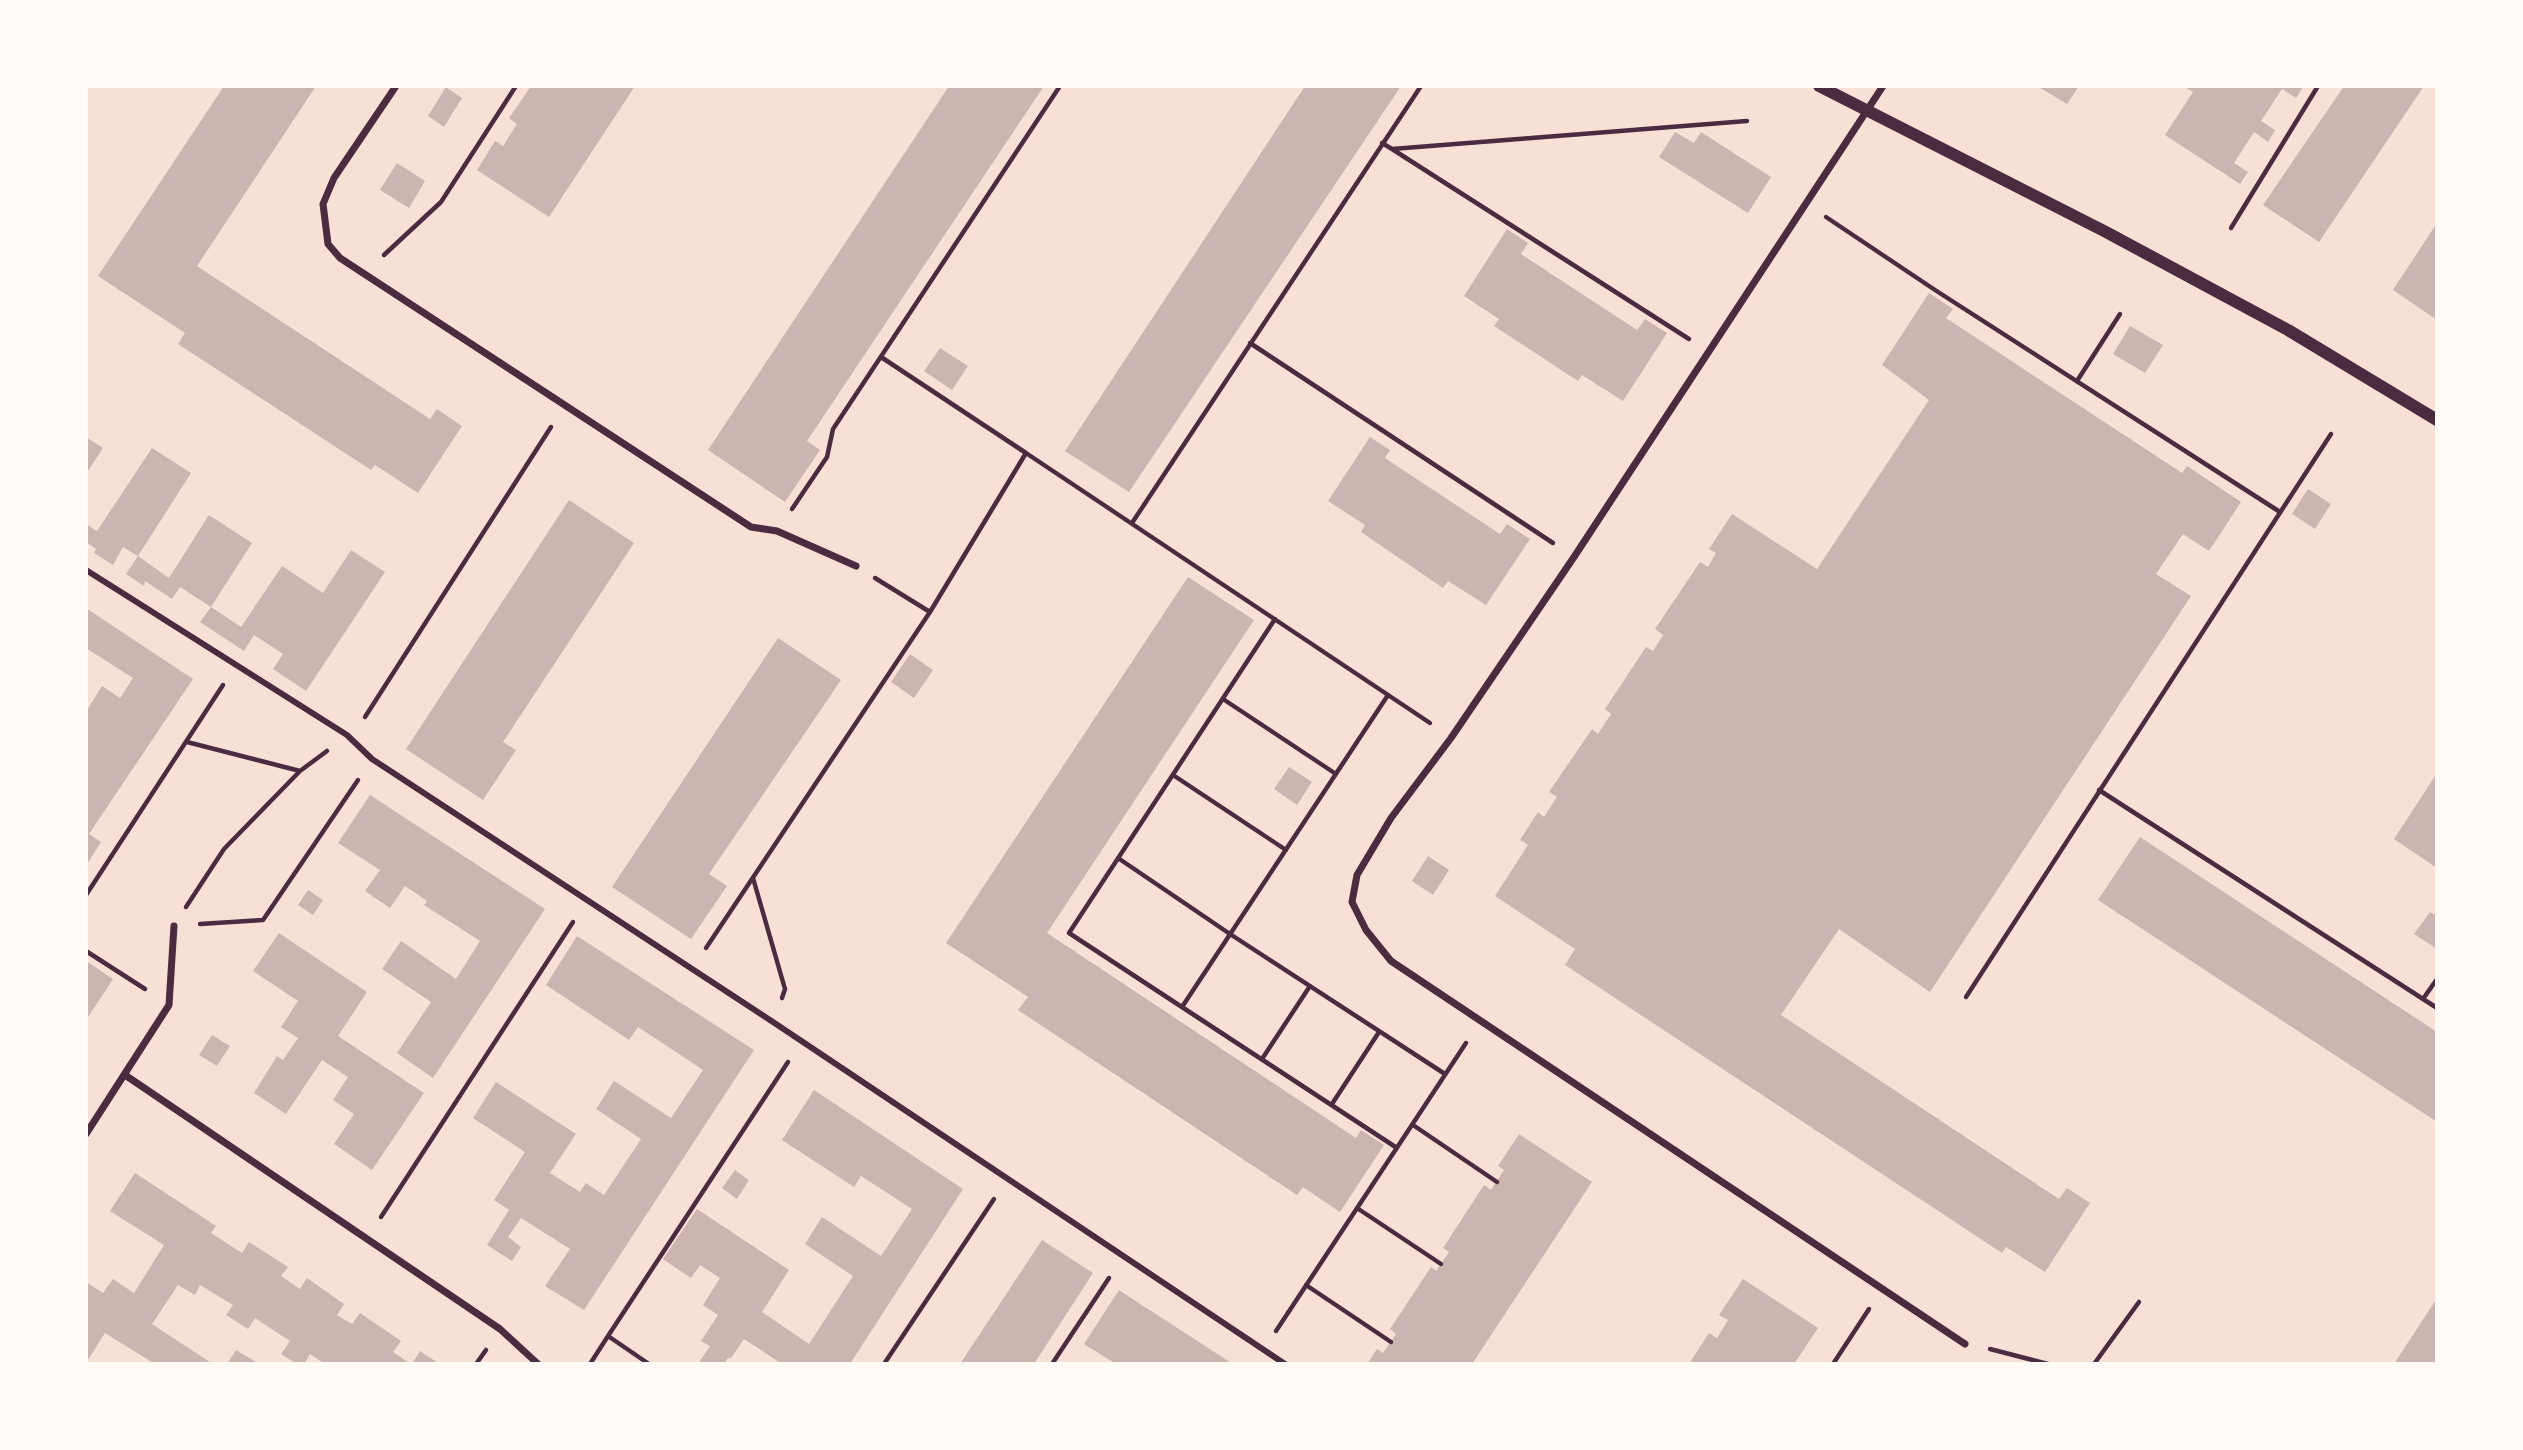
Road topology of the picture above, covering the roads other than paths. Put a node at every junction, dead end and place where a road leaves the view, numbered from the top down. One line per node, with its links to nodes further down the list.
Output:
1 (396, 86): 6 (street)
2 (1819, 86): 4 (street)
3 (1883, 86): 4 (street)
4 (1867, 110): 5 (street); 11 (street)
5 (2437, 420)
6 (856, 566)
7 (86, 570): 13 (street)
8 (174, 926): 9 (street)
9 (125, 1075): 10 (street); 12 (street)
10 (86, 1134)
11 (1965, 1344)
12 (538, 1364)
13 (1285, 1364)

